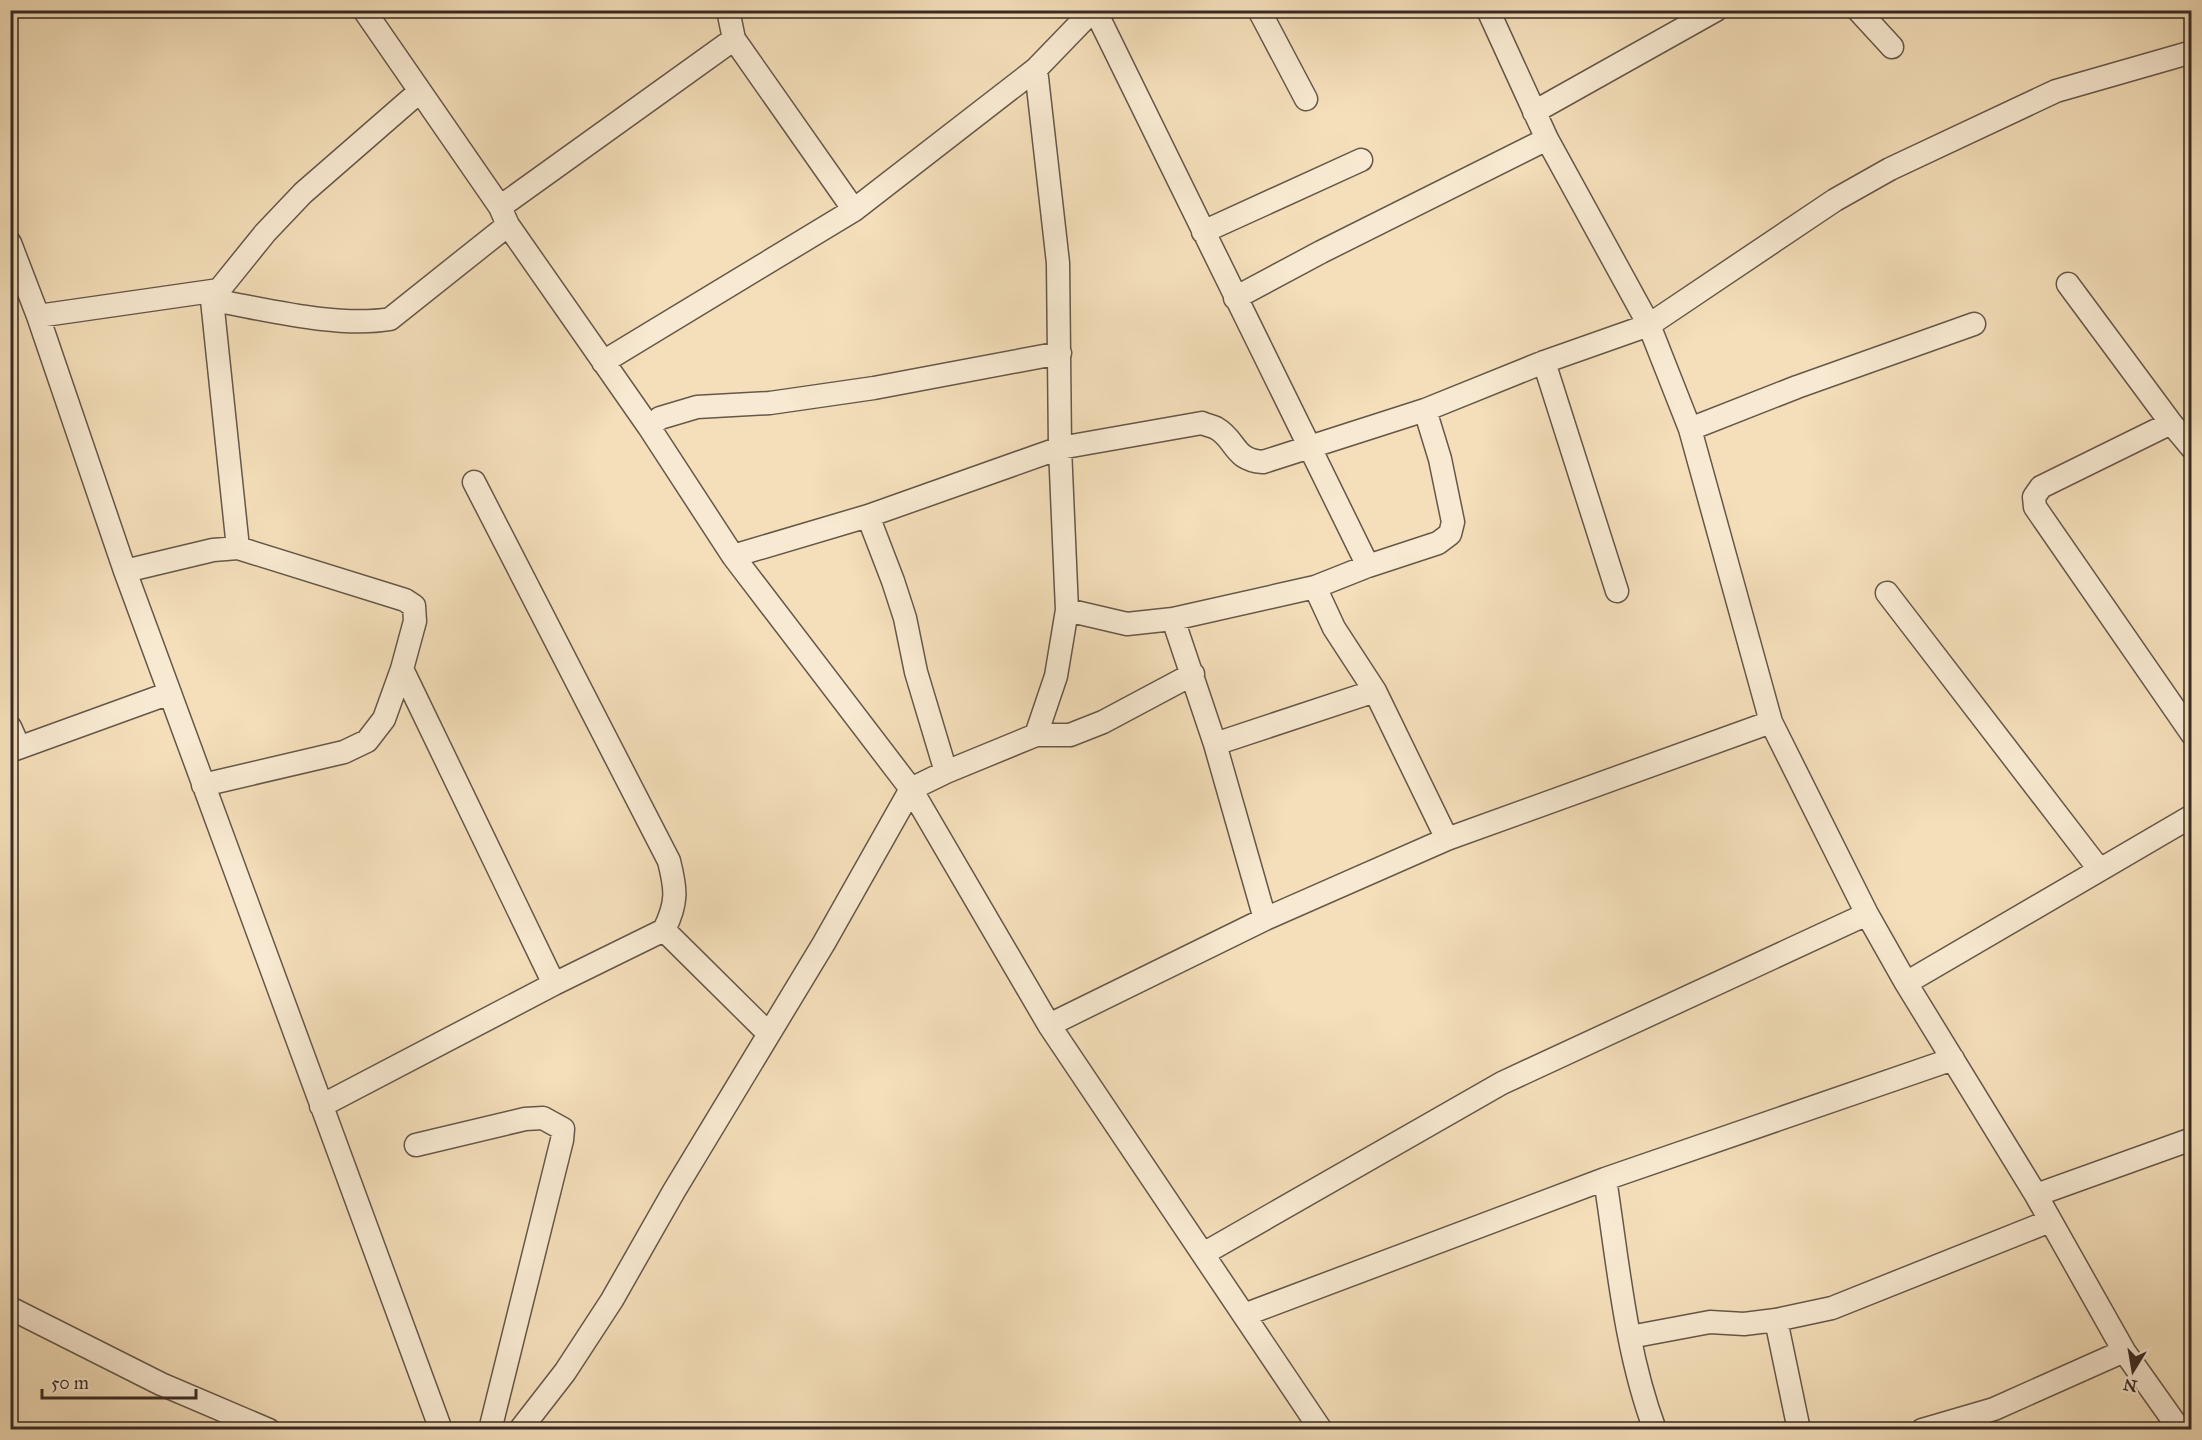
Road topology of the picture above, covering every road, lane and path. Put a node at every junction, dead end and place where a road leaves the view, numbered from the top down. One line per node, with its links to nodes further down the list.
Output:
1 (364, 10): 12 (street)
2 (728, 10): 8 (street)
3 (1094, 10): 11 (street); 19 (street)
4 (1259, 10): 13 (street)
5 (1488, 10): 14 (street)
6 (1716, 10): 14 (street)
7 (1858, 10): 9 (street)
8 (734, 39): 17 (street); 18 (street)
9 (1892, 47)
10 (2192, 52): 26 (street)
11 (1036, 69): 17 (street); 27 (street)
12 (419, 92): 18 (street); 22 (street)
13 (1306, 99)
14 (1534, 112): 15 (street)
15 (1547, 139): 23 (street); 26 (street)
16 (1361, 160): 19 (street)
17 (854, 210): 28 (street)
18 (504, 216): 22 (street); 28 (street)
19 (1203, 232): 23 (street)
20 (10, 243): 24 (street)
21 (2068, 284): 31 (street)
22 (216, 295): 24 (street); 39 (street)
23 (1235, 298): 34 (street)
24 (38, 316): 42 (street)
25 (1974, 324): 33 (street)
26 (1649, 325): 29 (street); 33 (street)
27 (1060, 353): 32 (street); 35 (street)
28 (603, 362): 32 (street)
29 (1544, 362): 30 (street); 44 (street)
30 (1425, 410): 34 (street); 41 (street)
31 (2170, 423): 36 (street); 53 (street)
32 (649, 427): 40 (street)
33 (1690, 429): 52 (street)
34 (1310, 446): 35 (street); 41 (street)
35 (1060, 448): 38 (street); 46 (street)
36 (2192, 448)
37 (474, 482): 65 (street)
38 (868, 516): 40 (street); 57 (street)
39 (238, 548): 42 (street); 48 (street)
40 (733, 556): 59 (street)
41 (1368, 566): 43 (street)
42 (125, 572): 51 (street)
43 (1315, 587): 47 (street); 50 (street)
44 (1617, 591)
45 (1887, 594): 62 (street)
46 (1067, 610): 47 (street); 54 (street)
47 (1173, 619): 49 (street)
48 (402, 669): 58 (street); 67 (street)
49 (1193, 674): 54 (street); 56 (street)
50 (1375, 691): 56 (street); 61 (street)
51 (171, 693): 55 (street); 58 (street)
52 (1771, 722): 61 (street); 63 (street)
53 (2192, 734)
54 (1036, 735): 57 (street)
55 (13, 742)
56 (1215, 744): 64 (street)
57 (946, 772): 59 (street)
58 (203, 785): 71 (street)
59 (911, 789): 68 (street); 69 (street)
60 (2192, 816): 62 (street)
61 (1447, 839): 64 (street)
62 (2099, 869): 66 (street)
63 (1867, 914): 66 (street); 77 (street)
64 (1265, 919): 68 (street)
65 (664, 930): 67 (street); 69 (street)
66 (1906, 983): 70 (street)
67 (554, 984): 71 (street)
68 (1049, 1025): 77 (street)
69 (769, 1034): 86 (street)
70 (1953, 1059): 74 (street); 75 (street)
71 (321, 1106): 84 (street)
72 (2192, 1139): 75 (street)
73 (416, 1145): 85 (street)
74 (1605, 1179): 79 (street); 81 (street)
75 (2036, 1195): 76 (street)
76 (2050, 1221): 80 (street); 82 (street)
77 (1203, 1254): 79 (street)
78 (10, 1308): 83 (street)
79 (1244, 1315): 87 (street)
80 (1776, 1320): 81 (street); 89 (street)
81 (1630, 1337): 88 (street)
82 (2124, 1351): 90 (street); 91 (street)
83 (269, 1430)
84 (441, 1430)
85 (490, 1430)
86 (520, 1430)
87 (1321, 1430)
88 (1655, 1430)
89 (1799, 1430)
90 (1922, 1430)
91 (2180, 1430)

